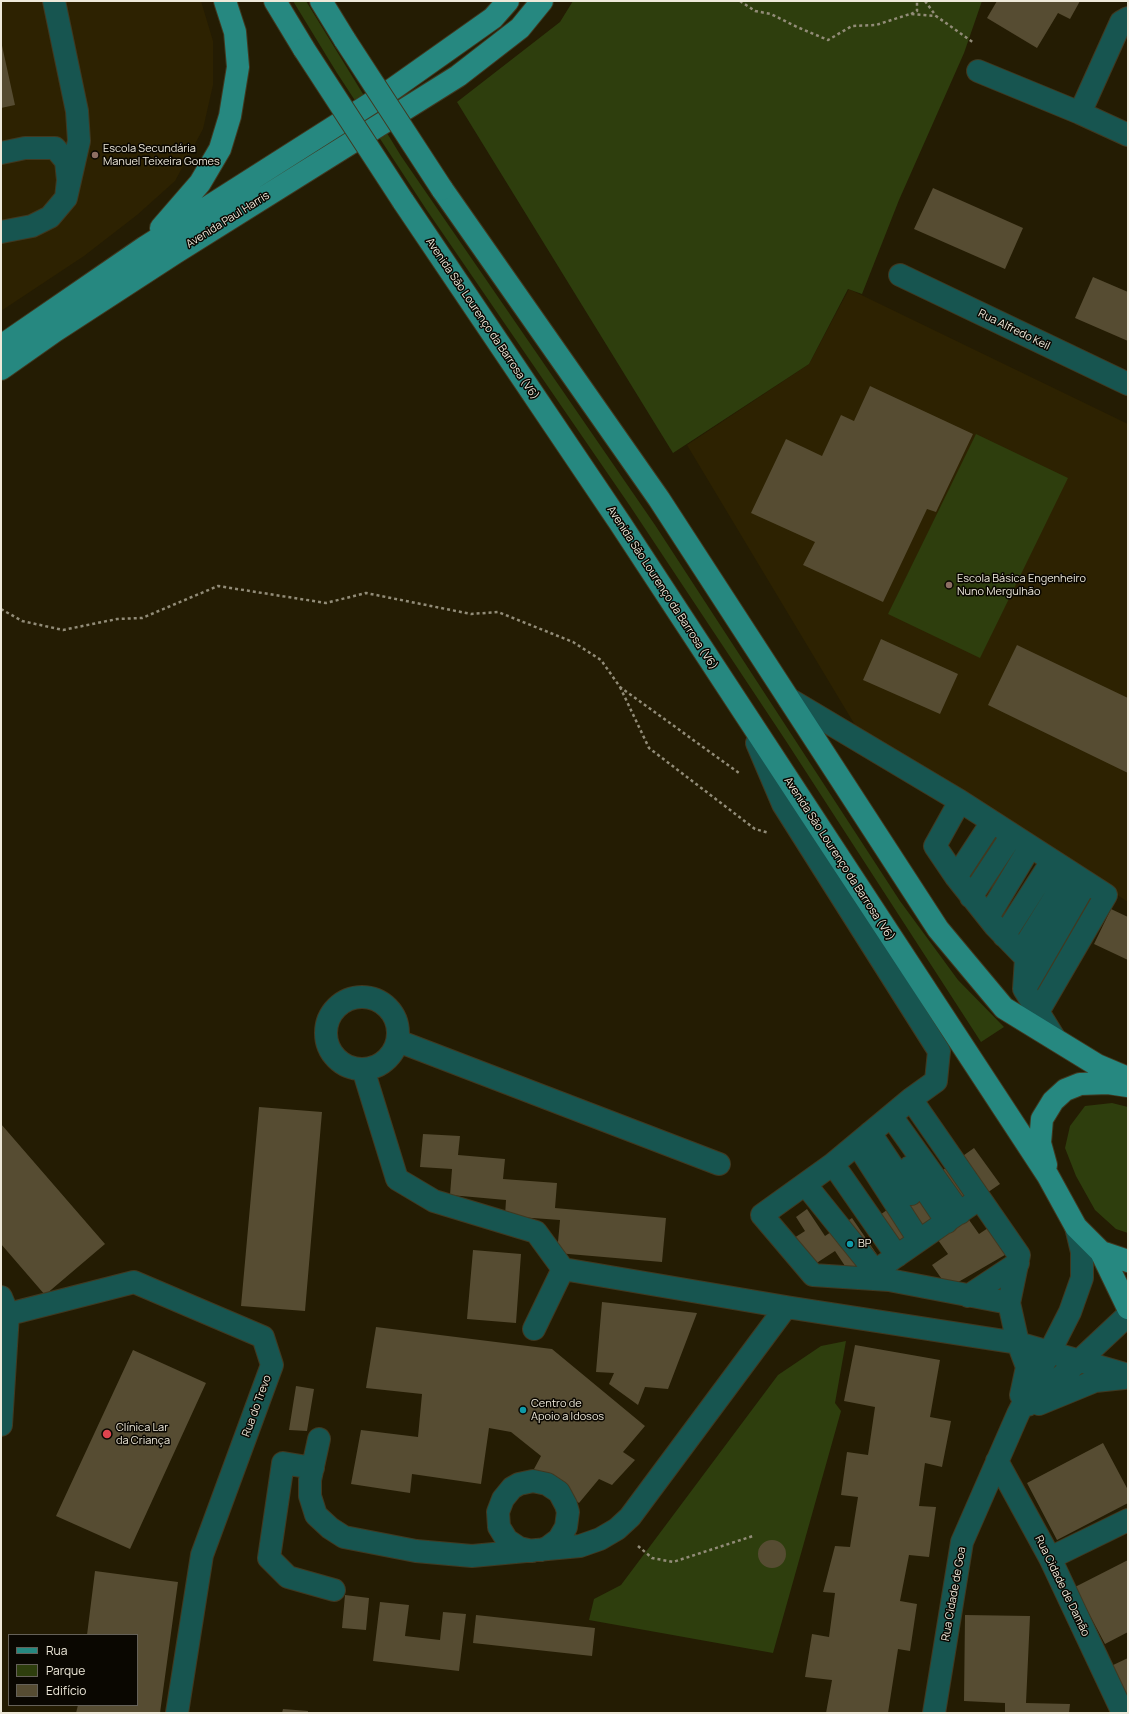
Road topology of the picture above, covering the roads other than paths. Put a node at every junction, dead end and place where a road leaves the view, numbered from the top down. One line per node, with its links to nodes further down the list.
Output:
1 (54, 1): 12 (street)
2 (224, 1): 14 (main road)
3 (275, 1): 20 (main road, Avenida São Lourenço da Barrosa (V6), bridge)
4 (321, 1): 19 (main road, bridge)
5 (508, 1): 14 (main road)
6 (542, 1): 17 (main road, Avenida Paul Harris)
7 (1128, 18): 9 (street)
8 (978, 71): 9 (street)
9 (1080, 113): 10 (street)
10 (1128, 135)
11 (1, 153): 12 (street)
12 (66, 198): 13 (street)
13 (1, 232)
14 (145, 247): 16 (main road)
15 (900, 275): 18 (street, Rua Alfredo Keil)
16 (1, 346)
17 (1, 369)
18 (1128, 384)
19 (789, 699): 21 (street); 33 (main road)
20 (747, 720): 38 (street); 40 (main road, Avenida São Lourenço da Barrosa (V6))
21 (960, 801): 22 (street); 25 (street)
22 (992, 822): 23 (street); 25 (street)
23 (1021, 841): 24 (street); 27 (street); 28 (street)
24 (1052, 861): 26 (street); 29 (street)
25 (956, 877): 27 (street)
26 (1078, 878): 30 (street); 31 (street); 32 (street)
27 (971, 897): 28 (street)
28 (988, 917): 29 (street)
29 (1004, 936): 30 (street)
30 (1021, 952): 31 (street)
31 (1024, 989): 32 (street)
32 (1038, 1012): 33 (street)
33 (1055, 1039): 36 (main road)
34 (398, 1041): 35 (street); 35 (street); 39 (street)
35 (363, 1069): 47 (street)
36 (1128, 1078)
37 (1128, 1086): 40 (main road, Avenida São Lourenço da Barrosa (V6))
38 (874, 1130): 41 (street); 42 (street); 42 (street); 42 (street); 42 (street)
39 (719, 1164)
40 (1048, 1176): 43 (main road, Avenida São Lourenço da Barrosa (V6))
41 (805, 1184): 42 (street); 48 (street)
42 (939, 1227): 46 (street)
43 (1076, 1227): 44 (main road, Avenida São Lourenço da Barrosa (V6)); 56 (street)
44 (1101, 1252): 45 (main road, Avenida São Lourenço da Barrosa (V6)); 51 (main road, Avenida São Lourenço da Barrosa (V6))
45 (1128, 1261)
46 (1018, 1262): 48 (street); 49 (street)
47 (563, 1269): 50 (street); 54 (street)
48 (968, 1296): 49 (street)
49 (1009, 1303): 55 (street)
50 (786, 1307): 55 (street); 63 (street)
51 (1128, 1308)
52 (3, 1309): 60 (street); 67 (street, Rua do Trevo)
53 (1128, 1315): 57 (street)
54 (534, 1329)
55 (1018, 1343): 56 (street); 59 (street)
56 (1051, 1352): 57 (street); 59 (street)
57 (1079, 1361): 58 (street); 59 (street)
58 (1128, 1376): 59 (street)
59 (1018, 1414): 62 (street, Rua Cidade de Goa)
60 (1, 1425)
61 (319, 1439): 63 (street)
62 (997, 1461): 65 (street, Rua Cidade de Damão); 68 (street, Rua Cidade de Goa)
63 (313, 1468): 66 (street)
64 (1128, 1520): 65 (street)
65 (1050, 1558): 69 (street, Rua Cidade de Damão)
66 (334, 1590)
67 (177, 1713)
68 (934, 1713)
69 (1123, 1713)

